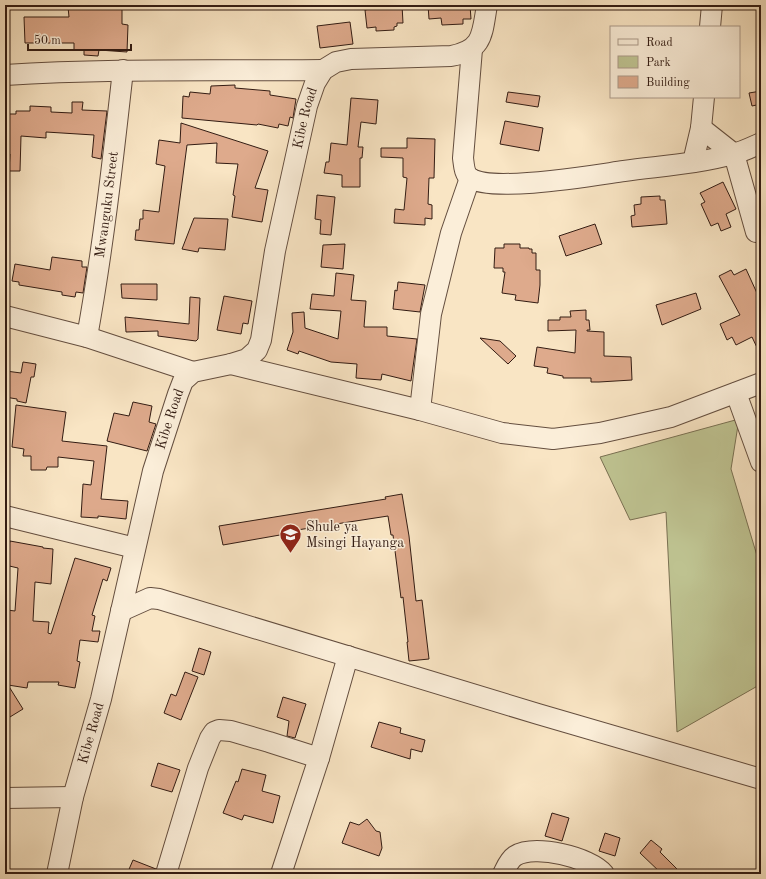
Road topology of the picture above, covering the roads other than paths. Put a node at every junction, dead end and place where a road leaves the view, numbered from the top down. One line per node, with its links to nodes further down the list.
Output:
1 (487, 5): 4 (street)
2 (712, 5): 3 (street)
3 (710, 26)
4 (472, 49): 6 (street, Kibe Road); 13 (street)
5 (123, 70): 6 (street); 7 (street); 16 (street, Mwanguku Street)
6 (323, 70): 17 (street, Kibe Road)
7 (5, 75)
8 (704, 98): 9 (street)
9 (701, 128): 11 (street); 12 (street)
10 (761, 143): 11 (street)
11 (734, 154): 12 (street); 14 (street)
12 (693, 162): 13 (street)
13 (470, 178): 21 (street)
14 (756, 232)
15 (5, 316): 16 (street)
16 (87, 337): 18 (street)
17 (231, 364): 18 (street, Kibe Road); 21 (street)
18 (192, 372): 24 (street, Kibe Road)
19 (761, 383): 20 (street)
20 (736, 392): 21 (street); 22 (street)
21 (420, 410)
22 (761, 462)
23 (5, 516): 24 (street)
24 (135, 548): 25 (street, Kibe Road)
25 (121, 611): 26 (street); 29 (street, Kibe Road)
26 (348, 656): 27 (street); 28 (street)
27 (319, 758): 32 (street); 33 (street)
28 (761, 779)
29 (73, 797): 30 (street); 31 (street, Kibe Road)
30 (5, 798)
31 (57, 874)
32 (166, 874)
33 (281, 874)
34 (503, 874): 35 (street)
35 (604, 874)

